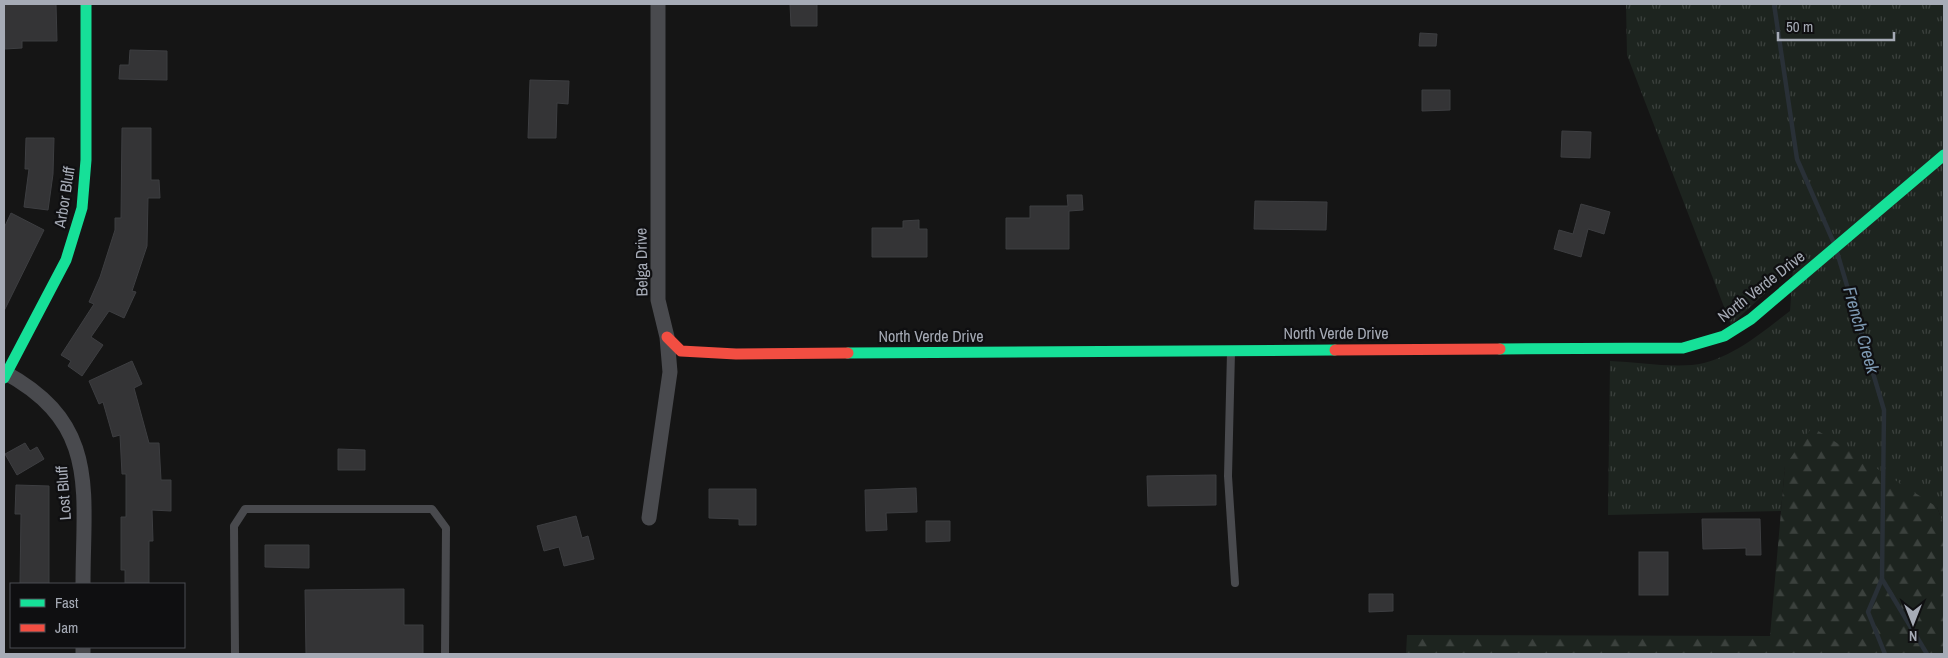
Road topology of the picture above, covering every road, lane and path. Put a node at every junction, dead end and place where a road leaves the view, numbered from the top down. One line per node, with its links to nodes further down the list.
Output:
1 (86, 4): 6 (street, Arbor Bluff)
2 (658, 4): 4 (street, Belga Drive)
3 (1944, 155): 5 (street, North Verde Drive)
4 (667, 337): 5 (street, North Verde Drive); 7 (street, Belga Drive)
5 (1230, 350): 9 (lane)
6 (5, 375): 8 (street, Lost Bluff)
7 (649, 518)
8 (83, 583)
9 (1235, 583)
10 (235, 654): 11 (lane)
11 (445, 654)

